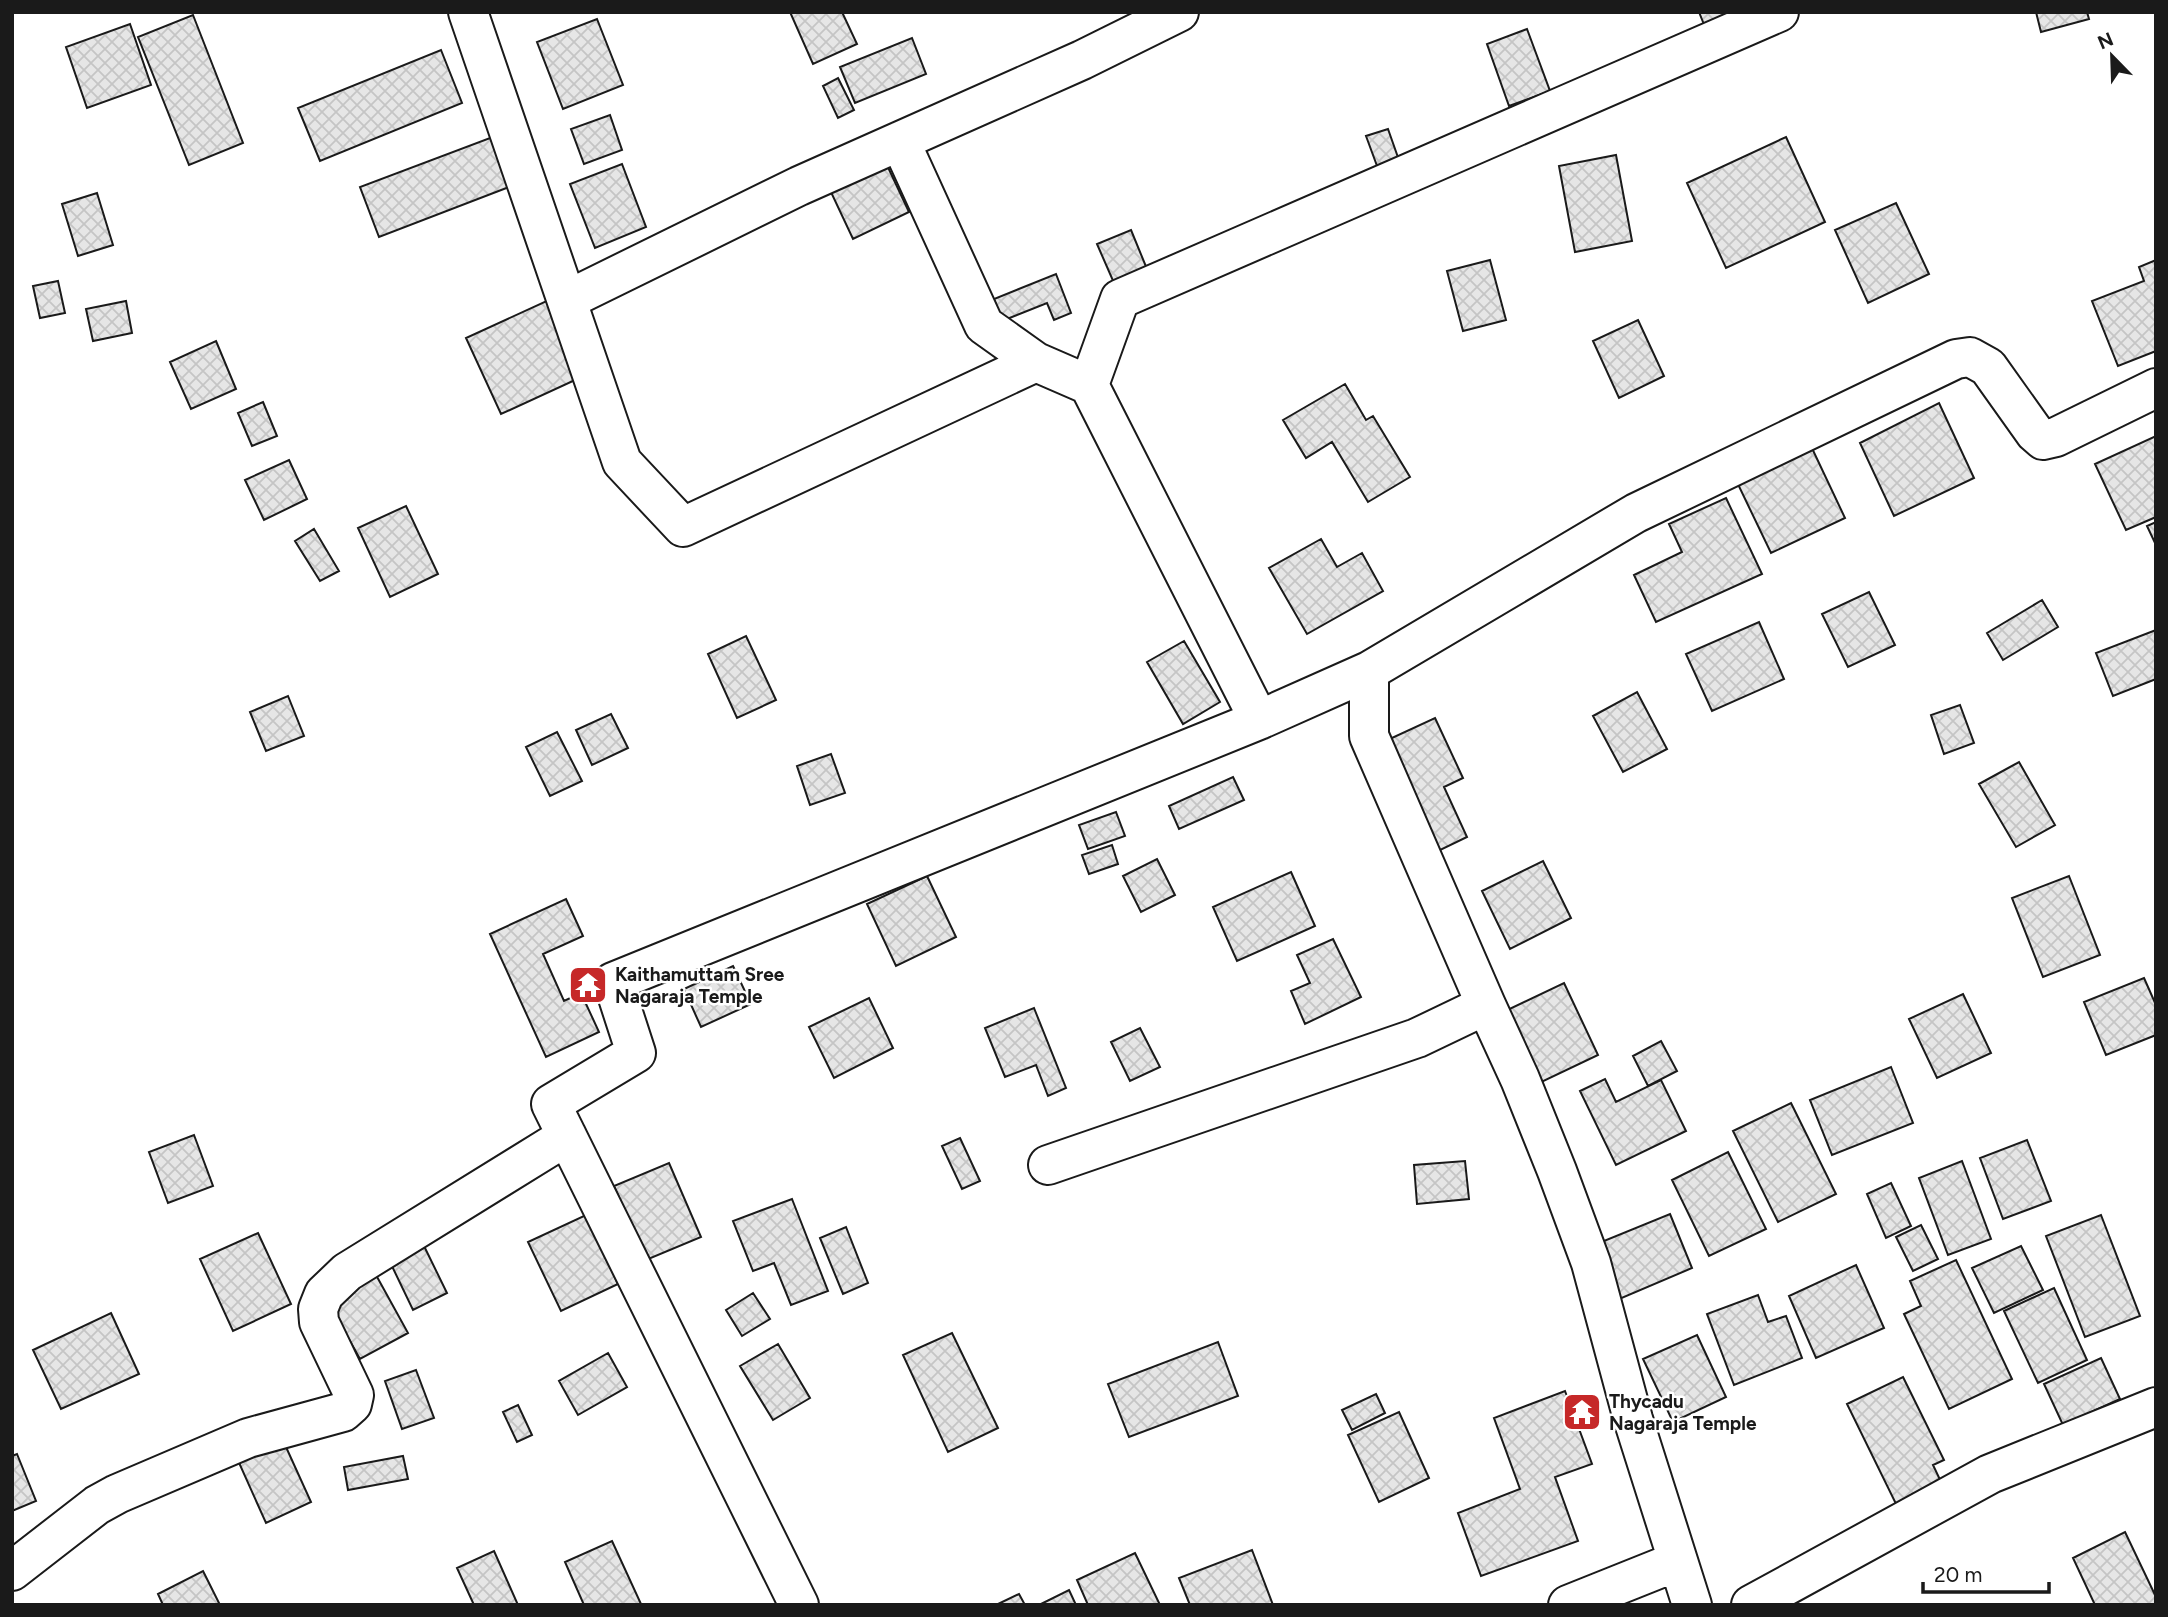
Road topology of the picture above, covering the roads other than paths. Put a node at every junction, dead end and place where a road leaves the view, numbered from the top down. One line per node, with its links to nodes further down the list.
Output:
1 (468, 12): 5 (street)
2 (1180, 12): 4 (street)
3 (1779, 12): 7 (street)
4 (900, 141): 5 (street); 6 (street)
5 (567, 300): 6 (street)
6 (1037, 362): 7 (street)
7 (1089, 385): 10 (street)
8 (2156, 388): 9 (street)
9 (1369, 671): 10 (street); 11 (street)
10 (1259, 720): 12 (street)
11 (1486, 1005): 13 (street); 15 (street)
12 (567, 1136): 16 (street); 17 (street)
13 (1048, 1165)
14 (2156, 1407): 20 (street)
15 (1678, 1561): 18 (street); 19 (street)
16 (12, 1571)
17 (799, 1605)
18 (1568, 1605)
19 (1692, 1605)
20 (1751, 1605)

